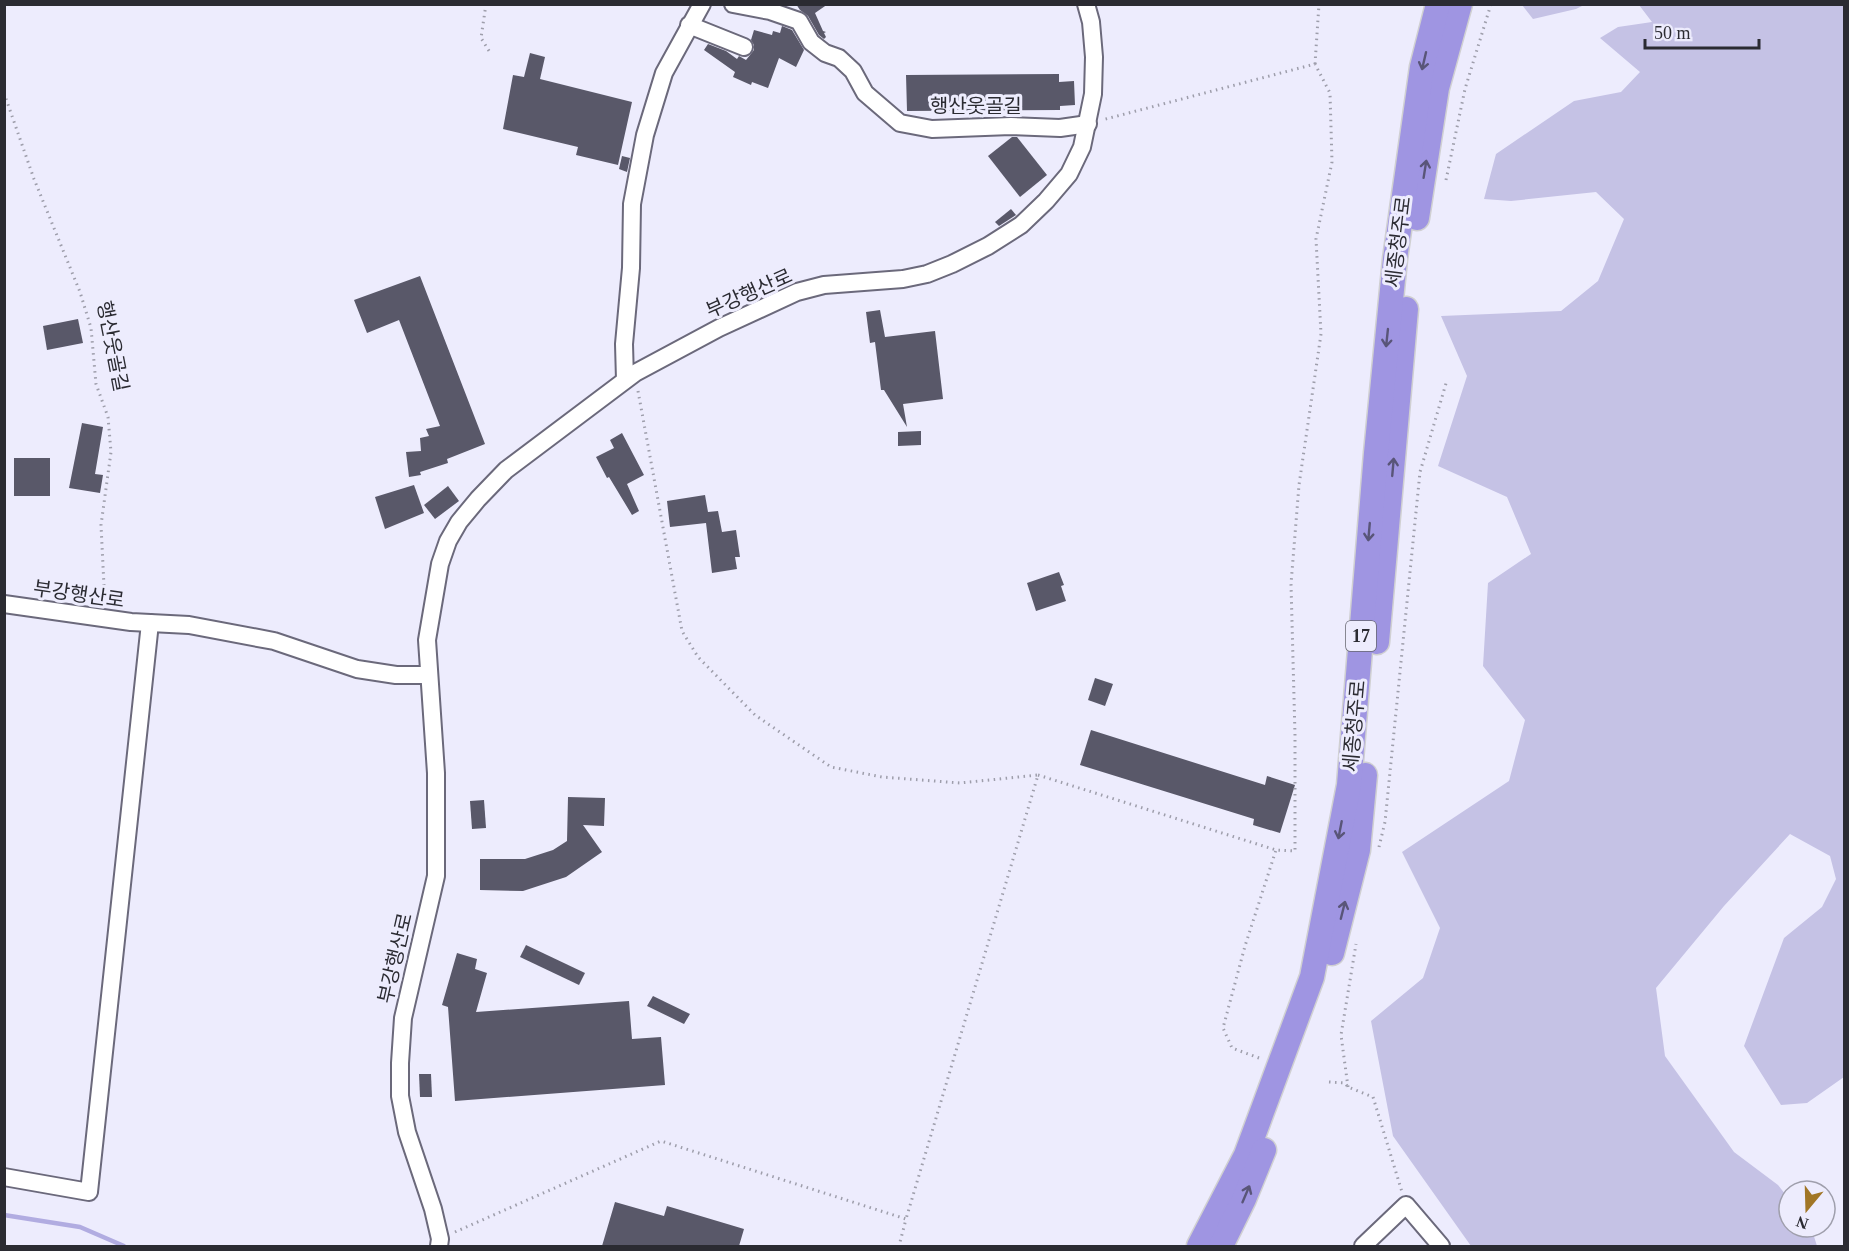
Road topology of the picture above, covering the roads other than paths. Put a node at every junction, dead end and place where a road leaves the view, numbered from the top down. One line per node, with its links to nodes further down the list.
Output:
1 (702, 4): 6 (street)
2 (733, 4): 8 (street, 행산웃골길)
3 (1086, 4): 8 (street, 부강행산로)
4 (1438, 4): 16 (highway, 세종청주로 / 17, one-way to 16)
5 (1460, 4): 14 (highway, 세종청주로 / 17, one-way to 5)
6 (689, 25): 7 (street); 9 (street)
7 (744, 47)
8 (1088, 124): 9 (street, 부강행산로)
9 (630, 376): 12 (street, 부강행산로)
10 (4, 604): 11 (street, 부강행산로)
11 (150, 623): 12 (street, 부강행산로); 13 (street)
12 (428, 675): 15 (street, 부강행산로)
13 (4, 1178)
14 (1226, 1240)
15 (439, 1243)
16 (1199, 1246)
17 (1363, 1246): 18 (street)
18 (1441, 1246)

